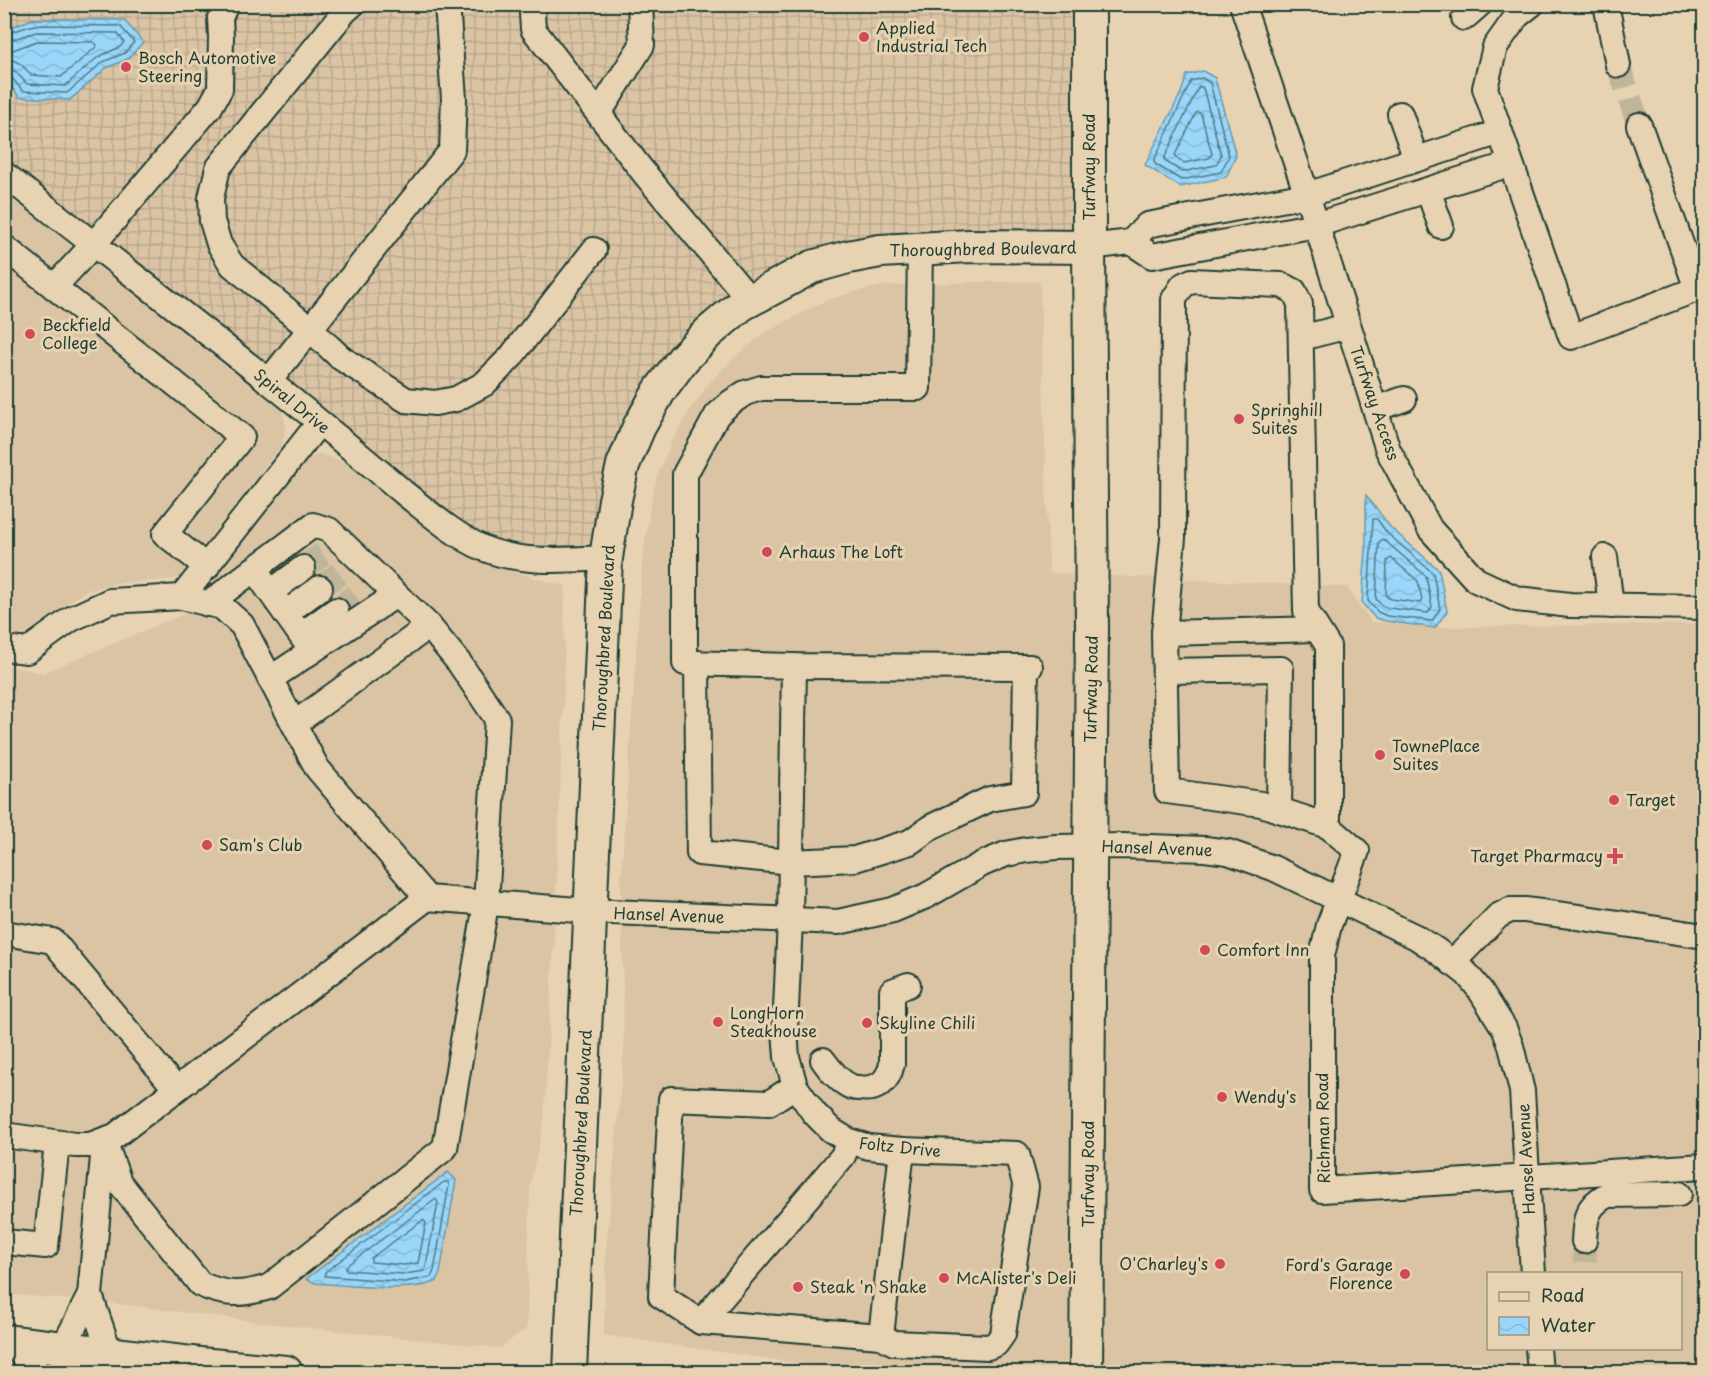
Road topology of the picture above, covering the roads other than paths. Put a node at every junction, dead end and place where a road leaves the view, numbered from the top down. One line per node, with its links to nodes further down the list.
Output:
1 (226, 4): 23 (street)
2 (352, 4): 31 (street)
3 (447, 4): 31 (street)
4 (534, 4): 11 (street)
5 (640, 4): 11 (street)
6 (1089, 4): 25 (main road, Turfway Road)
7 (1242, 4): 19 (street, Turfway Access)
8 (1532, 4): 14 (street)
9 (1606, 4): 10 (street)
10 (1618, 66)
11 (599, 113): 29 (street)
12 (1400, 114): 15 (street)
13 (1639, 125): 16 (street)
14 (1500, 132): 15 (street); 16 (street)
15 (1416, 159): 19 (street)
16 (1510, 164): 18 (street)
17 (4, 174): 23 (street, Spiral Drive)
18 (1428, 190): 20 (street); 21 (street)
19 (1307, 195): 20 (street, Turfway Access); 22 (street)
20 (1316, 225): 22 (street); 30 (street, Turfway Access)
21 (1441, 226)
22 (1131, 242): 25 (street)
23 (93, 245): 28 (street); 33 (street, Spiral Drive)
24 (4, 247): 28 (street)
25 (1089, 247): 26 (main road, Thoroughbred Boulevard); 63 (main road, Turfway Road)
26 (920, 249): 29 (main road, Thoroughbred Boulevard); 56 (street)
27 (594, 250): 31 (street)
28 (54, 287): 39 (street)
29 (750, 300): 38 (main road, Thoroughbred Boulevard)
30 (1348, 326): 32 (street); 35 (street, Turfway Access)
31 (310, 329): 33 (street)
32 (1301, 338): 52 (street); 53 (street)
33 (269, 381): 36 (street, Spiral Drive)
34 (1404, 399): 35 (street)
35 (1375, 409): 47 (street, Turfway Access)
36 (320, 423): 38 (street, Spiral Drive); 39 (street)
37 (1605, 557): 47 (street)
38 (606, 558): 68 (main road, Thoroughbred Boulevard)
39 (207, 567): 45 (street)
40 (303, 568): 43 (street)
41 (254, 569): 43 (street); 44 (street); 46 (street)
42 (320, 588): 50 (street)
43 (271, 592): 50 (street)
44 (396, 595): 51 (street); 54 (street)
45 (183, 597): 46 (street); 55 (street)
46 (208, 604): 59 (street)
47 (1611, 606): 48 (street, Turfway Access)
48 (1704, 607)
49 (336, 610): 54 (street)
50 (286, 613): 54 (street)
51 (429, 626): 60 (street); 67 (street)
52 (1317, 629): 53 (street); 62 (street)
53 (1164, 633): 58 (street)
54 (307, 643): 59 (street)
55 (4, 648)
56 (697, 663): 57 (street); 64 (street)
57 (794, 666): 64 (street, Foltz Drive); 64 (street)
58 (1165, 671): 61 (street); 61 (street)
59 (270, 679): 60 (street)
60 (294, 724): 65 (street)
61 (1279, 810): 62 (street)
62 (1328, 826): 66 (street)
63 (1089, 846): 66 (street, Hansel Avenue); 69 (street, Hansel Avenue); 101 (main road, Turfway Road)
64 (791, 862): 69 (street, Foltz Drive)
65 (427, 898): 67 (street, Hansel Avenue); 76 (street)
66 (1339, 901): 72 (street, Hansel Avenue); 83 (street, Richman Road)
67 (486, 904): 68 (street, Hansel Avenue); 85 (street)
68 (590, 912): 69 (street, Hansel Avenue); 100 (main road, Thoroughbred Boulevard)
69 (790, 920): 75 (street, Foltz Drive)
70 (4, 933): 76 (street)
71 (1704, 936): 72 (street)
72 (1452, 963): 83 (street, Hansel Avenue)
73 (908, 985): 74 (street)
74 (824, 1060)
75 (795, 1086): 79 (street, Foltz Drive); 91 (street)
76 (176, 1089): 78 (street)
77 (4, 1135): 80 (street)
78 (104, 1140): 80 (street); 85 (street); 86 (street)
79 (849, 1141): 81 (street, Foltz Drive); 91 (street)
80 (57, 1143): 88 (street)
81 (902, 1150): 92 (street); 92 (street, Foltz Drive)
82 (1704, 1166): 83 (street)
83 (1527, 1177): 89 (street, Hansel Avenue)
84 (1679, 1194): 87 (street)
85 (132, 1198): 86 (street)
86 (98, 1209): 90 (street)
87 (1584, 1241)
88 (4, 1242)
89 (1533, 1272)
90 (90, 1295): 94 (street); 96 (street)
91 (701, 1322): 92 (street)
92 (881, 1336)
93 (7, 1342): 94 (main road); 98 (street)
94 (63, 1348): 96 (main road)
95 (1538, 1350): 102 (street)
96 (110, 1354): 97 (main road)
97 (147, 1366): 99 (main road)
98 (38, 1372)
99 (286, 1372)
100 (570, 1372)
101 (1086, 1372)
102 (1540, 1372)

